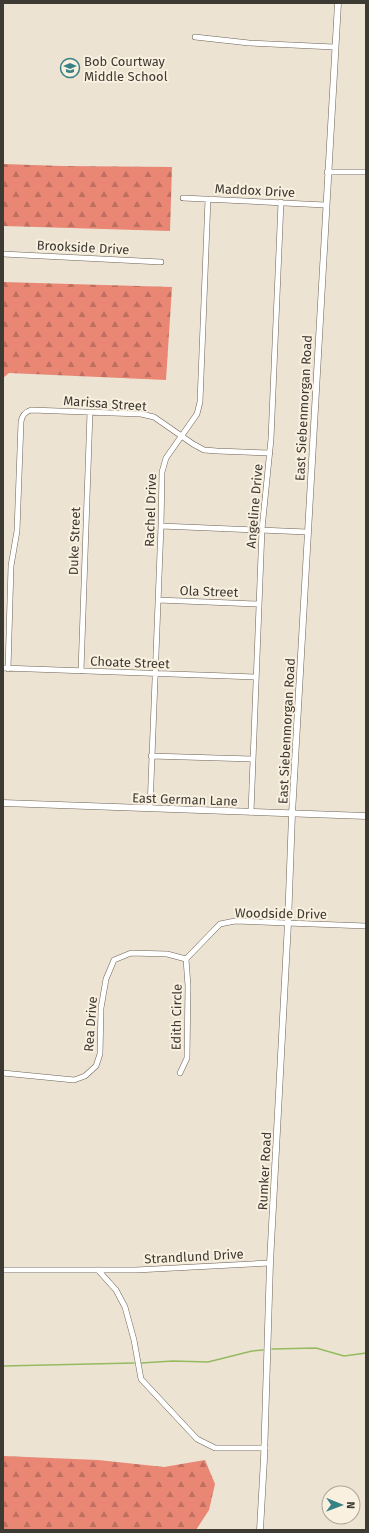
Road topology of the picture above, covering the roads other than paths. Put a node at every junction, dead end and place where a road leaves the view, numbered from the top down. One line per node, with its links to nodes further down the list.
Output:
1 (338, 3): 3 (street, East Siebenmorgan Road)
2 (195, 37): 3 (street)
3 (334, 47): 4 (street, East Siebenmorgan Road)
4 (327, 172): 5 (street); 9 (street, East Siebenmorgan Road)
5 (366, 172)
6 (183, 198): 7 (street, Maddox Drive)
7 (208, 199): 8 (street, Maddox Drive); 13 (street, Rachel Drive)
8 (281, 202): 9 (street, Maddox Drive); 14 (street, Angeline Drive)
9 (325, 205): 17 (street, East Siebenmorgan Road)
10 (3, 254): 11 (street, Brookside Drive)
11 (161, 262)
12 (90, 412): 13 (street, Marissa Street); 20 (street, Marissa Street); 21 (street, Duke Street)
13 (182, 436): 14 (street, Marissa Street); 15 (street, Rachel Drive)
14 (270, 453): 16 (street, Angeline Drive)
15 (161, 526): 16 (street); 18 (street, Rachel Drive)
16 (262, 529): 17 (street); 19 (street, Angeline Drive)
17 (307, 532): 29 (street, East Siebenmorgan Road)
18 (158, 600): 19 (street, Ola Street); 22 (street, Rachel Drive)
19 (259, 604): 23 (street, Angeline Drive)
20 (5, 668): 21 (street, Choate Street)
21 (81, 671): 22 (street, Choate Street)
22 (154, 674): 23 (street, Choate Street); 24 (street, Rachel Drive)
23 (256, 677): 25 (street, Angeline Drive)
24 (151, 756): 25 (street); 27 (street, Rachel Drive)
25 (252, 759): 28 (street, Angeline Drive)
26 (3, 803): 27 (street, East German Lane)
27 (150, 808): 28 (street, East German Lane)
28 (251, 812): 29 (street, East German Lane)
29 (292, 814): 30 (street, East German Lane); 31 (street, Rumker Road)
30 (366, 816)
31 (288, 923): 32 (street, Woodside Drive); 33 (street, Woodside Drive); 36 (street, Rumker Road)
32 (366, 926)
33 (186, 959): 34 (street, Rea Drive); 35 (street, Edith Circle)
34 (3, 1073)
35 (180, 1074)
36 (270, 1263): 38 (street, Strandlund Drive); 39 (street, Rumker Road)
37 (3, 1270): 38 (street, Strandlund Drive)
38 (98, 1270): 39 (street)
39 (265, 1448): 40 (street, Rumker Road)
40 (260, 1530)

